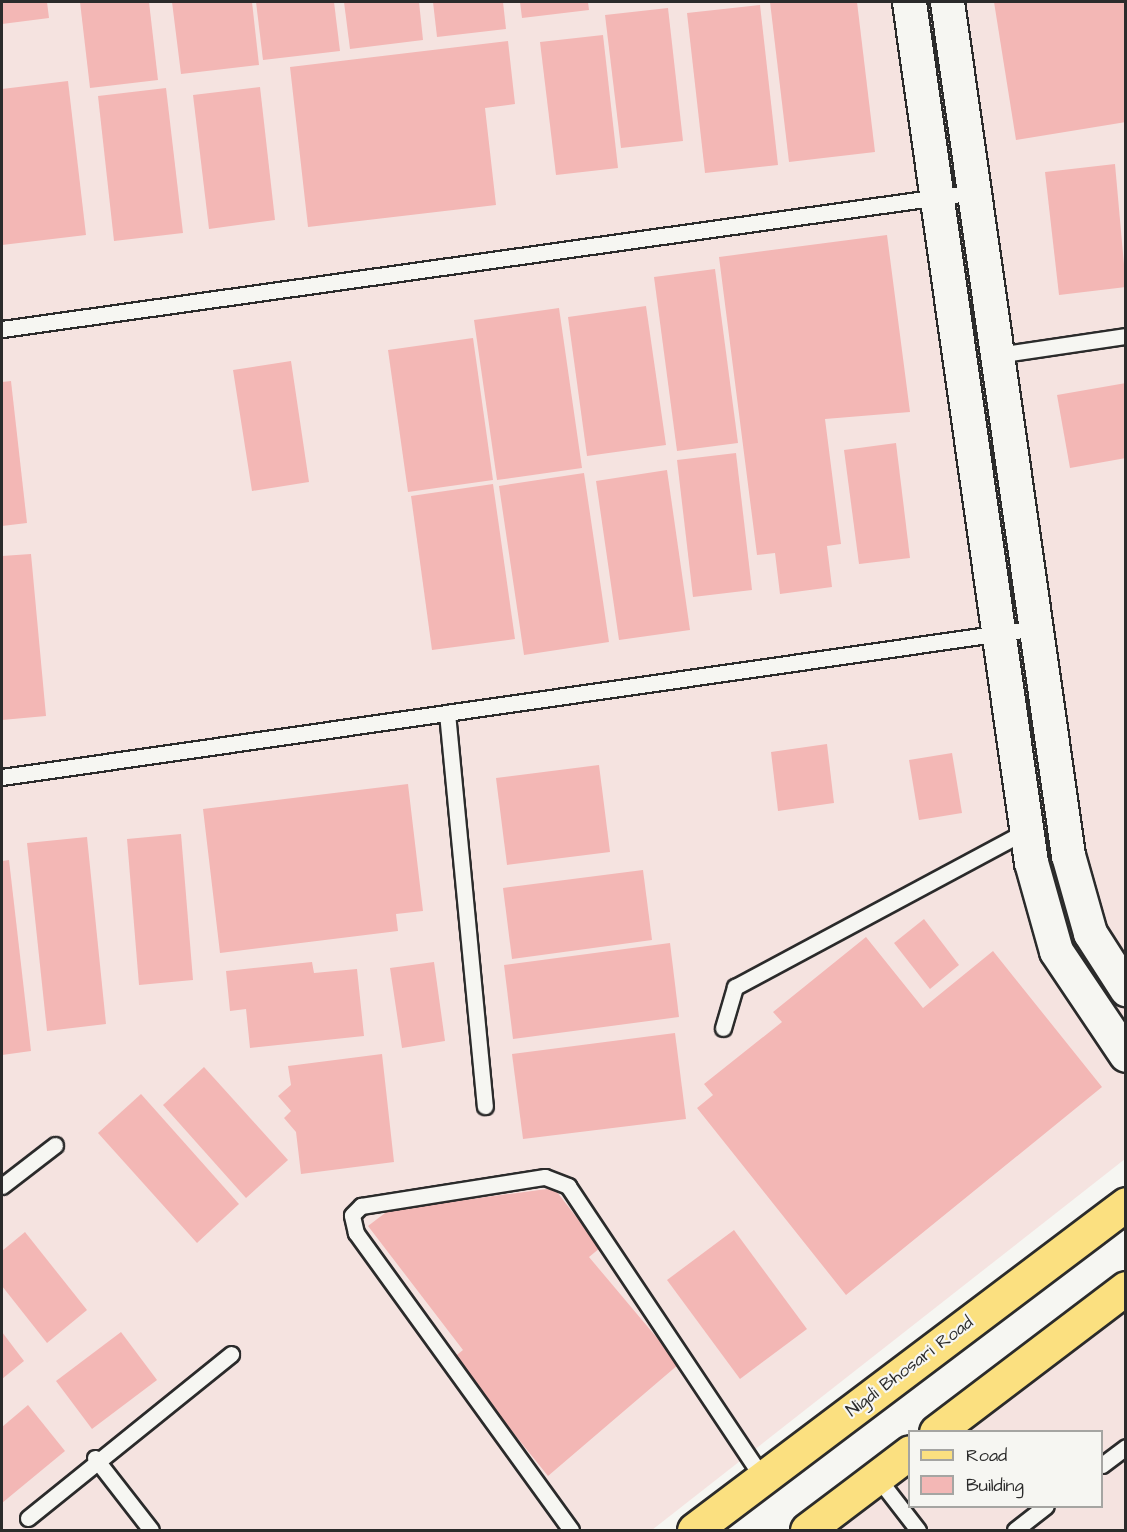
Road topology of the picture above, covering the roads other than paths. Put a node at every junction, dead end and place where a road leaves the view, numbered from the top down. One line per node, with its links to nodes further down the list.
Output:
1 (909, 2): 4 (street)
2 (947, 2): 3 (street)
3 (974, 192): 4 (lane); 7 (street)
4 (937, 198): 5 (lane); 9 (street)
5 (2, 329)
6 (1125, 336): 7 (lane)
7 (997, 355): 8 (street)
8 (1036, 628): 9 (lane); 13 (street)
9 (998, 633): 10 (lane); 12 (street)
10 (447, 713): 11 (lane); 16 (lane)
11 (2, 777)
12 (1026, 831): 14 (lane); 15 (street)
13 (1125, 989)
14 (723, 1028)
15 (1125, 1055)
16 (485, 1106)
17 (55, 1145): 18 (lane)
18 (2, 1186)
19 (1125, 1204): 28 (main road, Nigdi Bhosari Road)
20 (1125, 1288): 22 (main road)
21 (231, 1354): 25 (lane)
22 (937, 1430)
23 (1125, 1447): 26 (lane)
24 (908, 1453): 27 (main road)
25 (95, 1458): 30 (lane); 31 (lane)
26 (1103, 1464)
27 (877, 1477): 34 (main road); 35 (lane)
28 (763, 1478): 32 (lane); 33 (main road, Nigdi Bhosari Road)
29 (1043, 1508): 36 (lane)
30 (28, 1518)
31 (151, 1530)
32 (571, 1530)
33 (694, 1530)
34 (807, 1530)
35 (918, 1530)
36 (1015, 1530)

